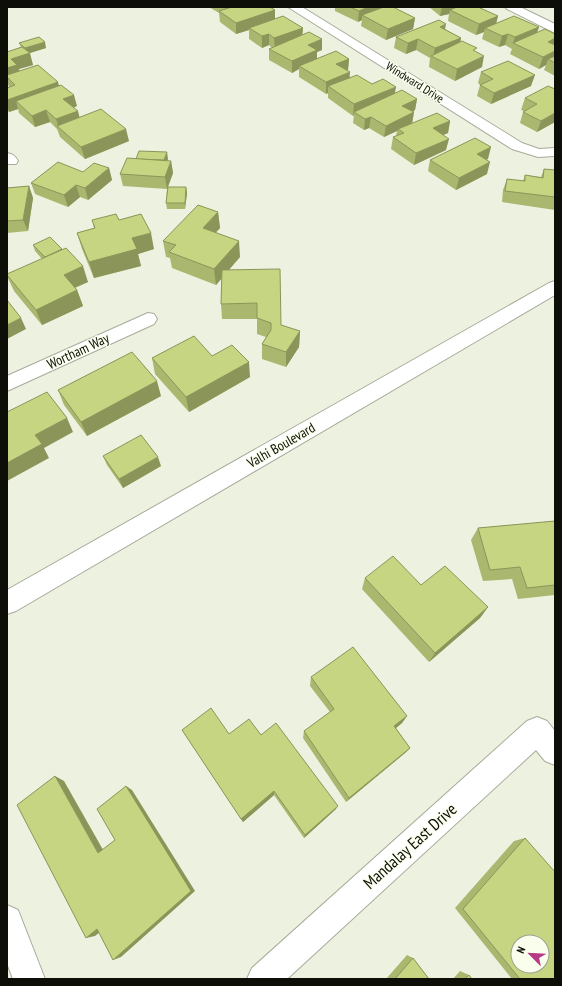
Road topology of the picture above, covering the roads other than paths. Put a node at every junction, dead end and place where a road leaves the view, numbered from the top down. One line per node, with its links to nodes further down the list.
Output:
1 (294, 7): 4 (street, Windward Drive)
2 (511, 7): 3 (street)
3 (555, 29)
4 (555, 152)
5 (555, 287): 8 (street, Valhi Boulevard)
6 (148, 319): 7 (street, Wortham Way)
7 (7, 384)
8 (7, 603)
9 (555, 751): 12 (street, Mandalay East Drive)
10 (7, 921): 11 (street)
11 (29, 979)
12 (263, 979)

